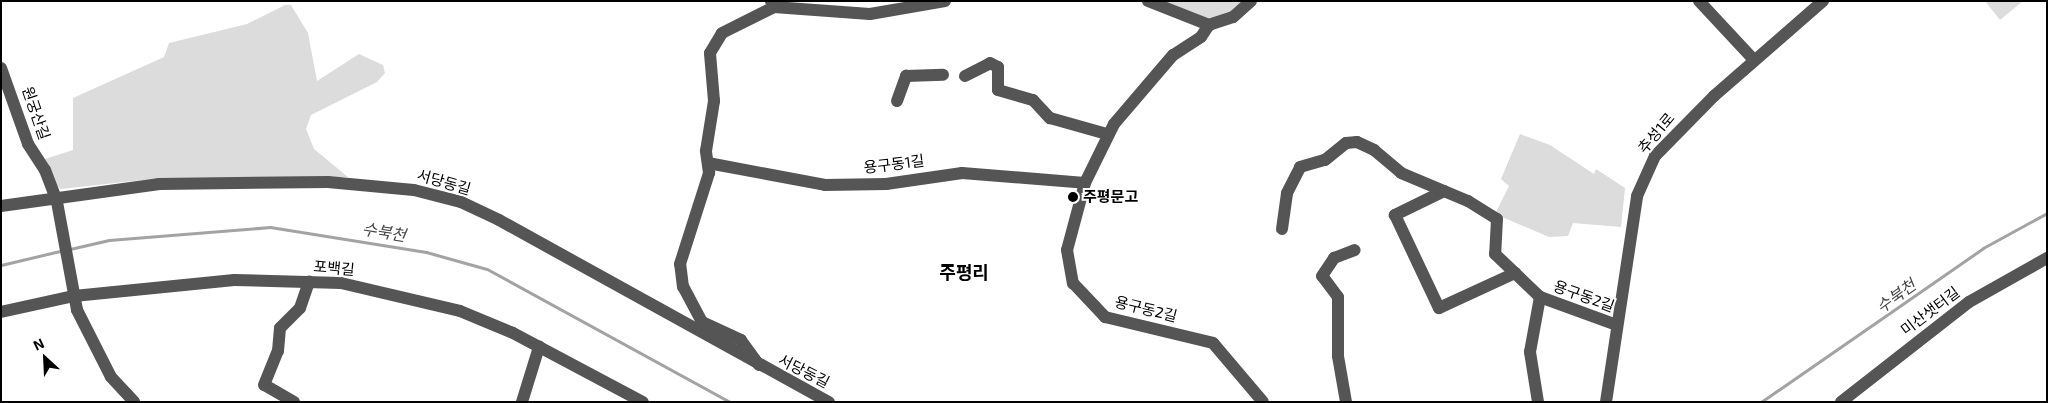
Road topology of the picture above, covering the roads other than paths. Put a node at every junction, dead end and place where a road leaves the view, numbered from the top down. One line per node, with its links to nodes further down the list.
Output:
1 (945, 1): 6 (street)
2 (1148, 1): 7 (street)
3 (1252, 1): 7 (street)
4 (1699, 1): 8 (street)
5 (1823, 1): 8 (street, 추성1로)
6 (772, 4): 14 (street)
7 (1209, 25): 13 (street, 용구동2길)
8 (1754, 60): 27 (street, 추성1로)
9 (1, 68): 17 (street, 원궁산길)
10 (943, 76): 12 (street)
11 (965, 76): 13 (street)
12 (897, 101)
13 (1106, 134): 15 (street, 용구동2길)
14 (708, 163): 15 (street, 용구동1길); 29 (street)
15 (1085, 183): 35 (street, 용구동2길)
16 (1444, 191): 19 (street, 용구동2길); 22 (street, 용구동2길); 22 (street)
17 (55, 199): 18 (street, 서당동길); 24 (street, 원궁산길); 29 (street, 서당동길)
18 (1, 206)
19 (1282, 229)
20 (1355, 250): 36 (street)
21 (2047, 258): 39 (street, 미산샛터길)
22 (1515, 273): 25 (street, 용구동2길)
23 (309, 282): 24 (street, 포백길); 28 (street, 포백길); 31 (street)
24 (74, 292): 26 (street, 포백길); 30 (street, 원궁산길)
25 (1540, 297): 27 (street, 용구동2길); 37 (street, 용구동2길)
26 (1, 312)
27 (1617, 325): 38 (street, 추성1로)
28 (539, 347): 32 (street); 33 (street, 포백길)
29 (759, 365): 34 (street, 서당동길)
30 (134, 402)
31 (294, 402)
32 (522, 402)
33 (643, 402)
34 (829, 402)
35 (1263, 402)
36 (1346, 402)
37 (1538, 402)
38 (1606, 402)
39 (1841, 402)

